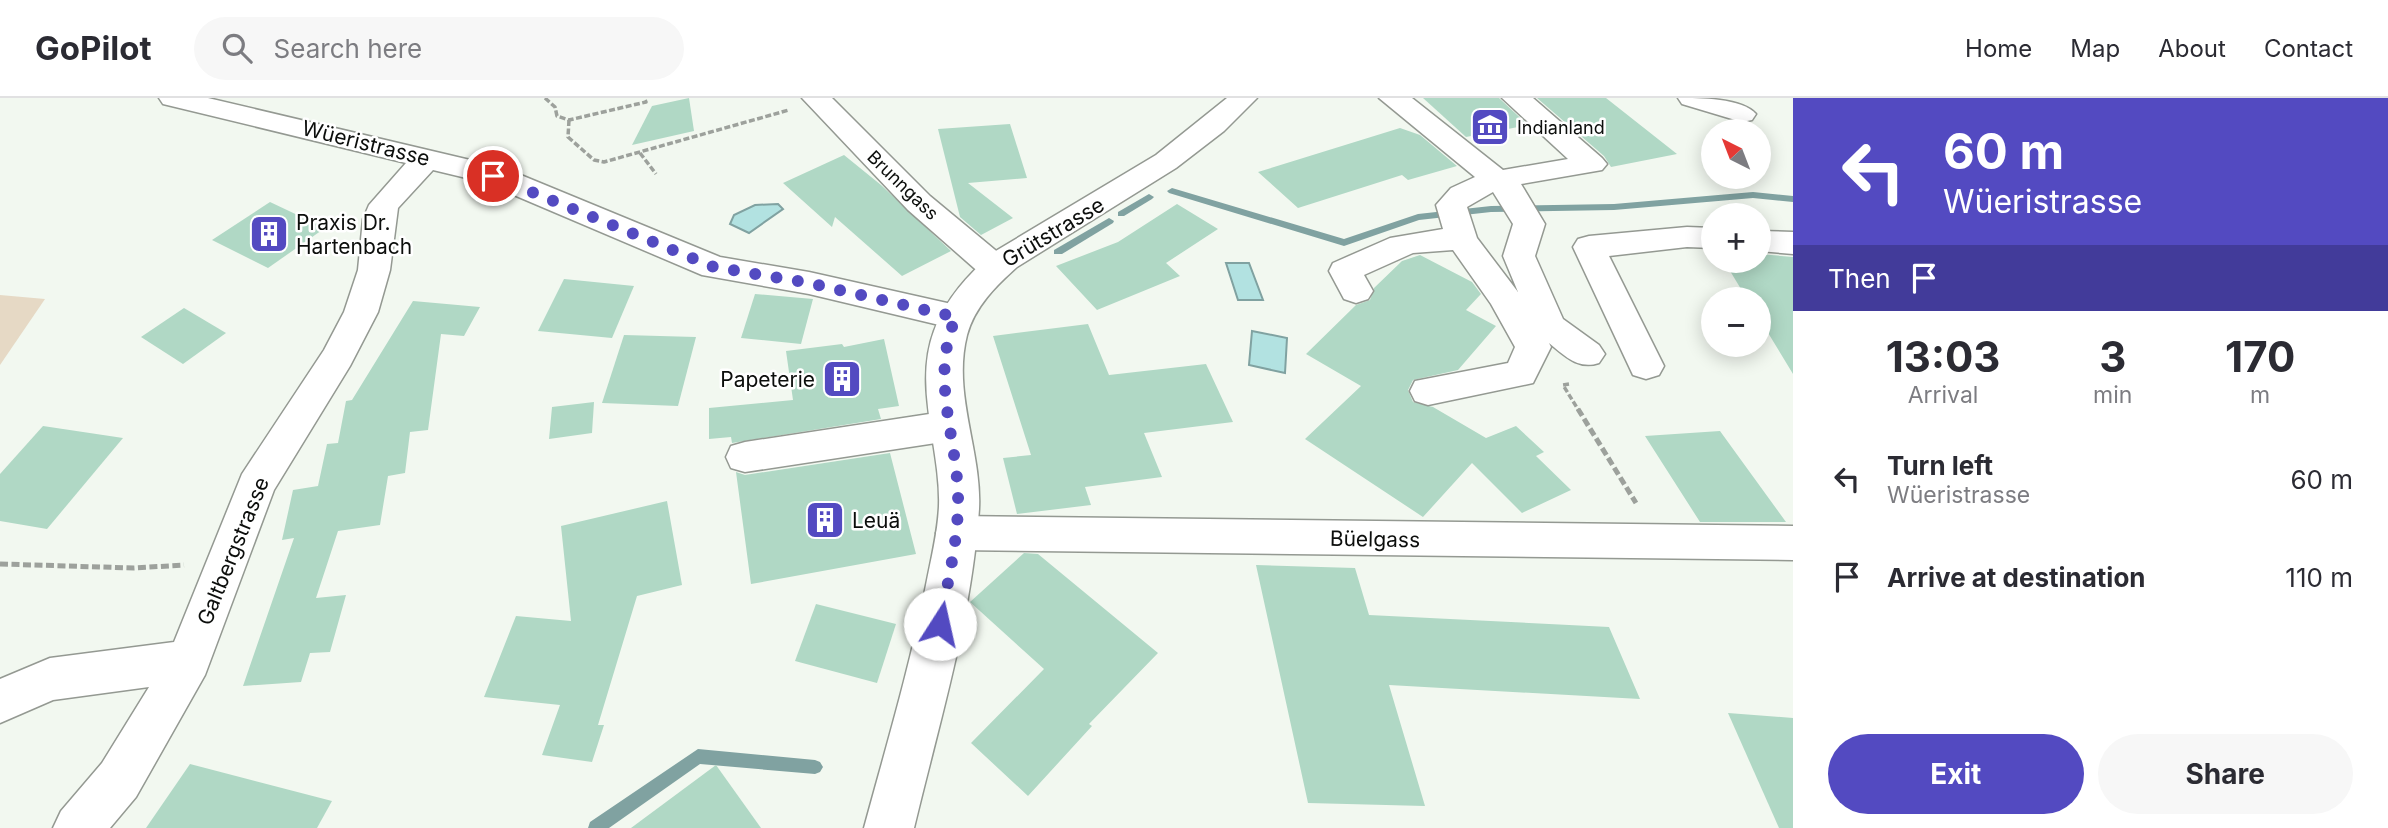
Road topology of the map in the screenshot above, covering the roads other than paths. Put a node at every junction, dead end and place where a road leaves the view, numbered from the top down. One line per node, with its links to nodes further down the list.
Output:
1 (173, 98): 7 (street, Wüeristrasse)
2 (1242, 98): 15 (street, Grütstrasse)
3 (1392, 98): 10 (street)
4 (1516, 98): 10 (street)
5 (1692, 98): 8 (street)
6 (817, 99): 15 (street, Brunngass)
7 (273, 107): 9 (street, Wüeristrasse)
8 (1742, 114)
9 (427, 158): 17 (street, Wüeristrasse); 25 (street, Galtbergstrasse)
10 (1504, 186): 11 (street); 18 (street)
11 (1457, 223): 16 (street); 20 (street)
12 (1701, 238): 19 (street)
13 (1771, 242): 14 (street)
14 (1793, 243)
15 (995, 267): 17 (street, Grütstrasse)
16 (1356, 291)
17 (956, 317): 21 (street, Grütstrasse)
18 (1587, 354)
19 (1646, 366)
20 (1429, 391)
21 (948, 426): 22 (street); 23 (street, Grütstrasse)
22 (745, 457)
23 (957, 533): 24 (street, Büelgass); 28 (street, Grütstrasse)
24 (1793, 543)
25 (189, 661): 26 (street); 27 (street, Galtbergstrasse)
26 (0, 701)
27 (78, 828)
28 (889, 828)

